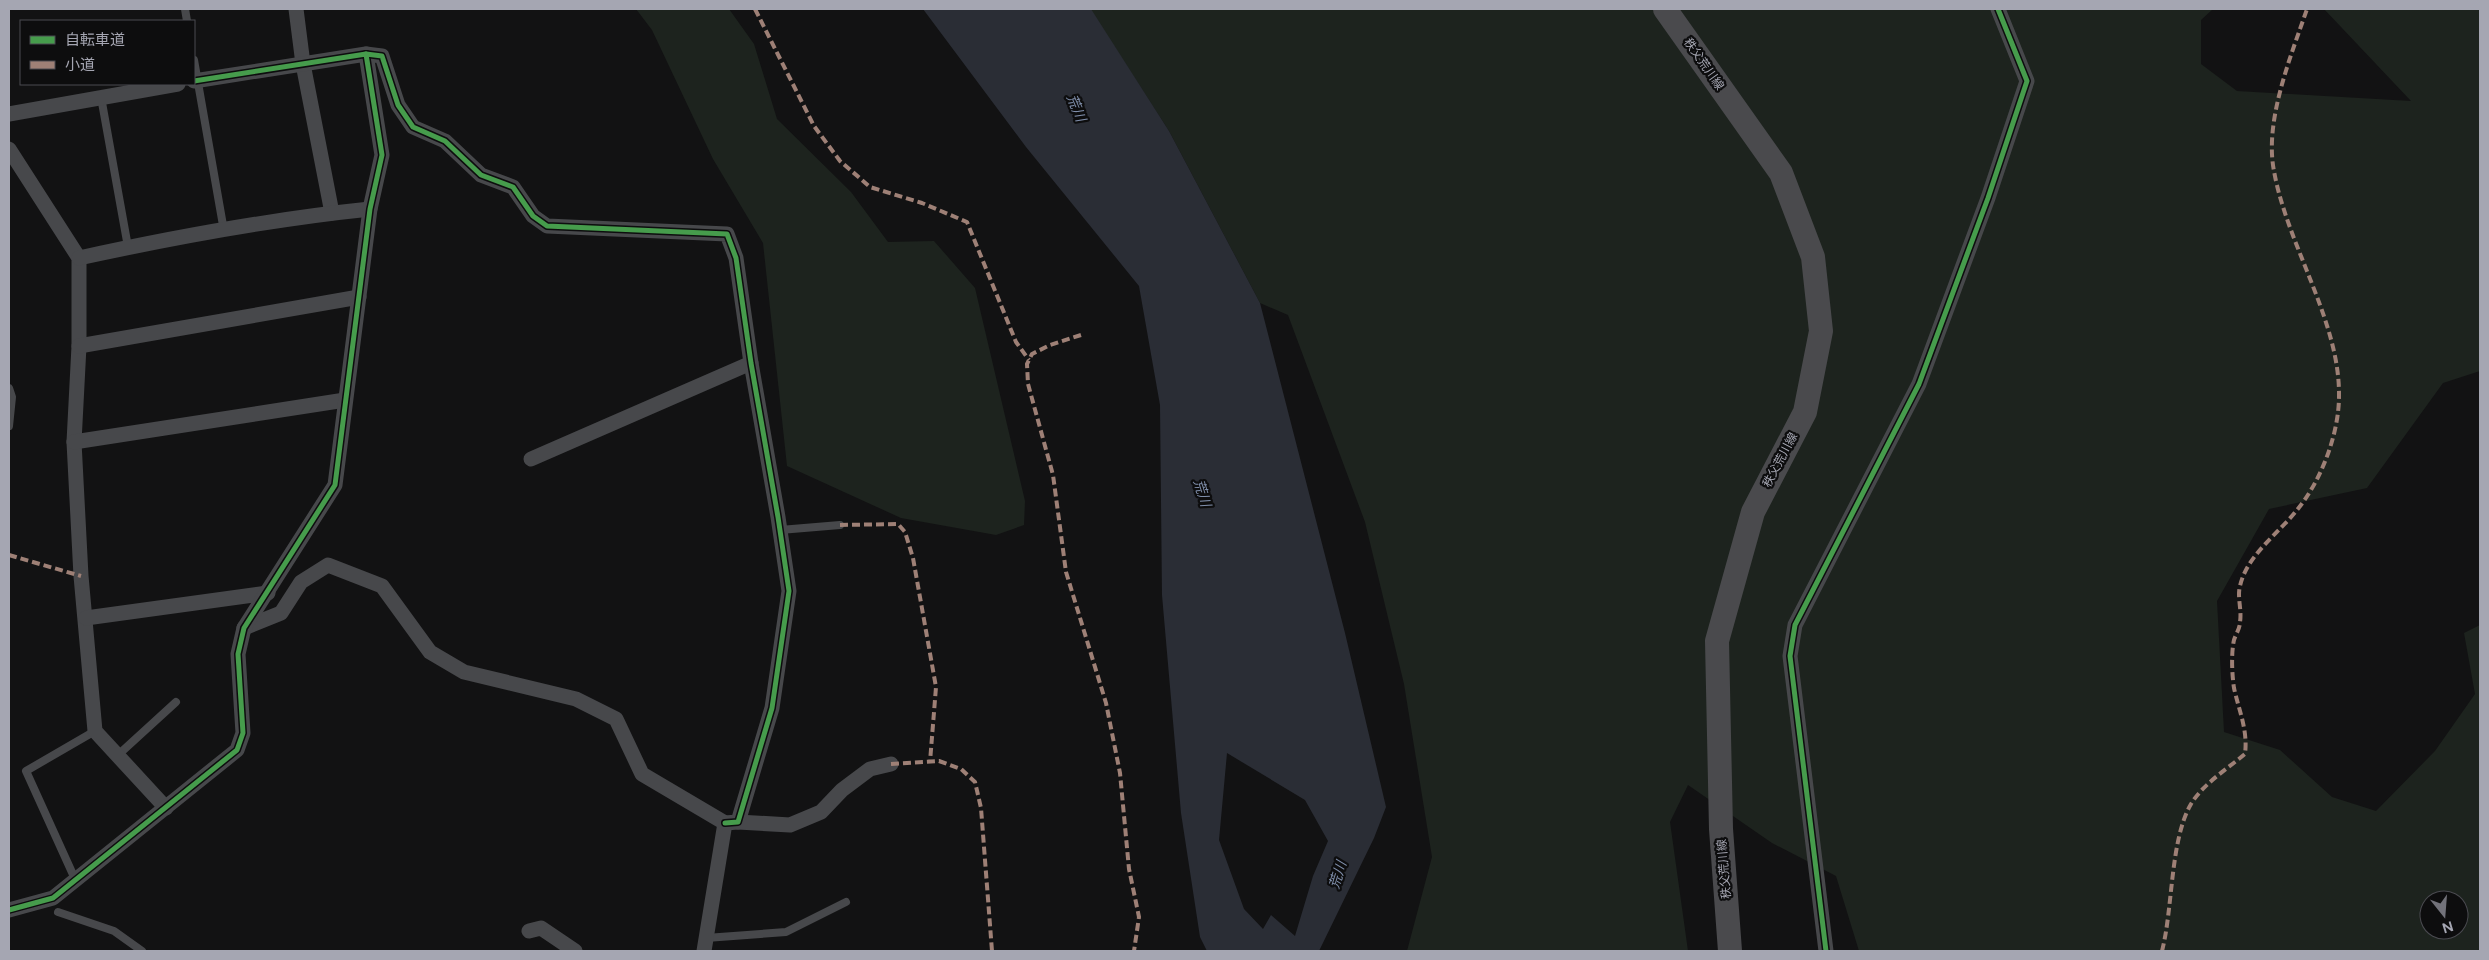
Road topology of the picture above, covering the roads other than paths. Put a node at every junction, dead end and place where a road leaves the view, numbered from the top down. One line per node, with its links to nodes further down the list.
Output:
1 (296, 9): 5 (street)
2 (1665, 9): 43 (main road, 秩父荒川線)
3 (1998, 9): 44 (street)
4 (366, 54): 5 (street); 11 (street); 18 (street)
5 (303, 64): 6 (street); 12 (street)
6 (196, 81): 13 (lane)
7 (172, 85): 8 (street)
8 (101, 97): 9 (street); 14 (lane)
9 (9, 114)
10 (9, 149): 15 (street)
11 (370, 209): 12 (street); 16 (street)
12 (332, 213): 13 (street)
13 (224, 231): 14 (street)
14 (128, 247): 15 (street)
15 (79, 258): 17 (street)
16 (359, 297): 17 (street); 20 (street)
17 (79, 346): 22 (street)
18 (751, 363): 23 (street); 25 (street)
19 (9, 388): 21 (lane)
20 (345, 400): 22 (street); 26 (street)
21 (9, 426)
22 (74, 442): 27 (street)
23 (531, 459)
24 (840, 524): 25 (lane)
25 (780, 530): 34 (street)
26 (268, 593): 27 (street); 28 (street)
27 (86, 618): 30 (street)
28 (244, 628): 33 (street); 34 (street)
29 (176, 702): 31 (lane)
30 (95, 731): 31 (street); 35 (lane)
31 (118, 755): 33 (street)
32 (891, 764): 34 (street)
33 (166, 808): 35 (street)
34 (732, 823): 40 (street)
35 (75, 879): 37 (street)
36 (846, 902): 40 (lane)
37 (9, 910)
38 (58, 912): 41 (lane)
39 (529, 931): 42 (street)
40 (705, 944)
41 (142, 951)
42 (575, 951)
43 (1730, 951)
44 (1826, 951)

